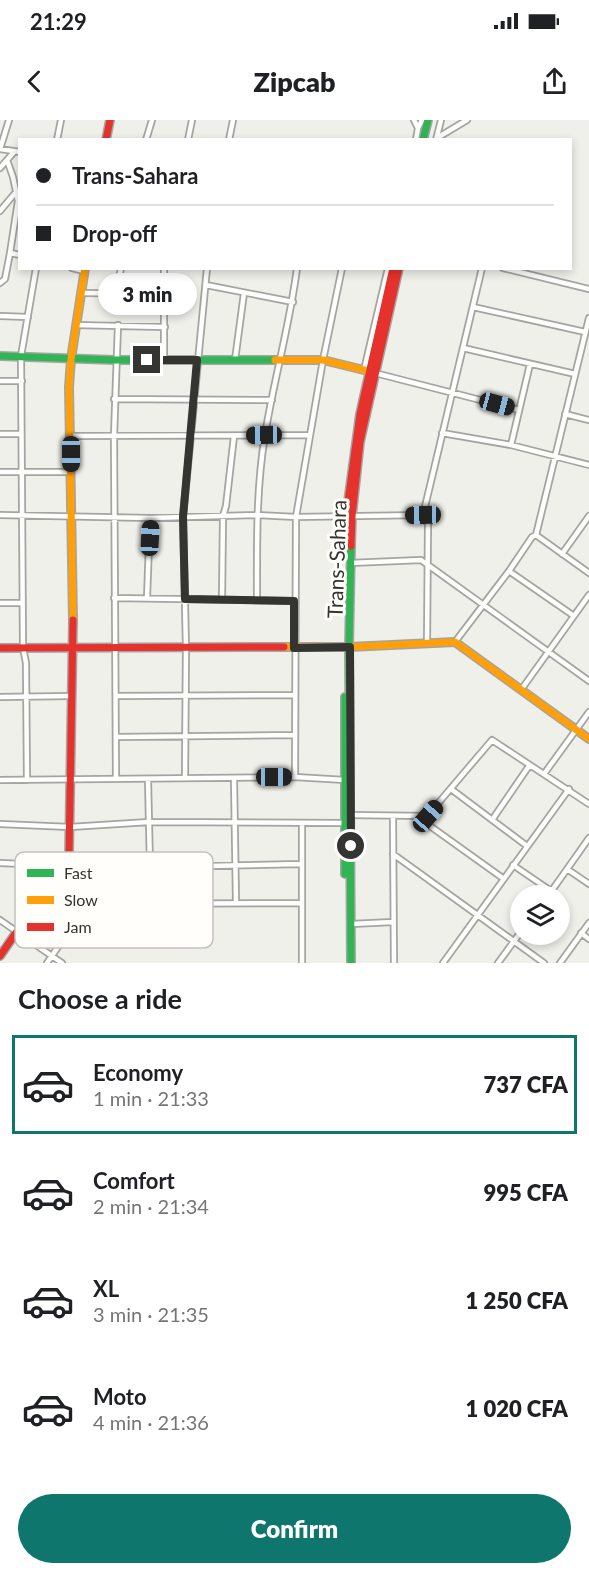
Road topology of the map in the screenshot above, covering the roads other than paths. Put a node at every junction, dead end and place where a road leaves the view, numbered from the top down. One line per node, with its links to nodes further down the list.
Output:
1 (9, 120): 24 (street)
2 (61, 120): 14 (street)
3 (110, 120): 15 (street)
4 (152, 120): 16 (street)
5 (192, 120): 17 (street)
6 (233, 120): 18 (street)
7 (414, 120): 13 (street)
8 (422, 120): 13 (street)
9 (428, 120): 20 (street)
10 (432, 120): 21 (street)
11 (441, 120): 22 (street)
12 (467, 120): 23 (street)
13 (418, 128): 19 (street)
14 (57, 138)
15 (107, 138)
16 (147, 138)
17 (188, 138)
18 (229, 138)
19 (416, 138)
20 (424, 138)
21 (428, 138)
22 (436, 138)
23 (438, 138)
24 (0, 149): 25 (street)
25 (17, 152): 26 (street)
26 (6, 160): 27 (street); 28 (street)
27 (0, 168)
28 (16, 192): 29 (street); 30 (street)
29 (0, 211)
30 (10, 253): 31 (street); 44 (street)
31 (18, 255)
32 (36, 270): 54 (street)
33 (85, 270): 47 (street)
34 (120, 270): 48 (street)
35 (164, 270): 50 (street)
36 (207, 270): 45 (street)
37 (297, 270): 51 (street)
38 (342, 270): 69 (street)
39 (388, 270): 71 (street)
40 (393, 270): 71 (street, Trans-Sahara)
41 (398, 270): 71 (street, Trans-Sahara)
42 (482, 270): 52 (street)
43 (511, 270): 46 (street)
44 (0, 283)
45 (206, 285): 49 (street); 66 (street)
46 (589, 289)
47 (81, 293): 48 (street); 56 (street)
48 (116, 293): 50 (street)
49 (243, 293): 51 (street); 67 (street)
50 (165, 294): 58 (street)
51 (293, 302): 68 (street)
52 (473, 307): 59 (street); 60 (street)
53 (0, 316): 54 (street)
54 (28, 317): 62 (street)
55 (589, 318): 59 (street)
56 (76, 325): 57 (street); 63 (street)
57 (118, 325): 58 (street); 64 (street)
58 (165, 327): 65 (street)
59 (585, 332): 72 (street)
60 (463, 348): 70 (street); 75 (street)
61 (0, 356): 62 (street)
62 (21, 356): 63 (street); 74 (street)
63 (71, 359): 64 (street); 87 (street)
64 (116, 360): 65 (street); 77 (street)
65 (164, 360): 66 (street)
66 (197, 360): 67 (street); 76 (street)
67 (235, 360): 68 (street)
68 (279, 360): 69 (street); 78 (street)
69 (323, 360): 71 (street); 86 (street)
70 (530, 364): 72 (street); 79 (street)
71 (369, 372): 75 (street); 102 (street, Trans-Sahara)
72 (575, 374): 80 (street)
73 (0, 381): 74 (street)
74 (21, 381): 84 (street)
75 (453, 392): 79 (street); 82 (street)
76 (194, 398): 77 (street); 78 (street); 89 (street)
77 (114, 399): 88 (street)
78 (272, 400): 85 (street)
79 (519, 410): 91 (street)
80 (565, 414): 81 (street); 92 (street)
81 (589, 420)
82 (442, 433): 91 (street); 100 (street)
83 (0, 434): 84 (street)
84 (21, 434): 95 (street)
85 (264, 435): 86 (street); 90 (street); 99 (street)
86 (309, 435): 105 (street)
87 (71, 436): 88 (street); 96 (street)
88 (114, 436): 89 (street); 107 (street)
89 (191, 436): 90 (street); 104 (street)
90 (234, 436): 101 (street)
91 (511, 445): 92 (street)
92 (555, 457): 93 (street); 109 (street)
93 (589, 465)
94 (0, 472): 95 (street)
95 (21, 472): 96 (street); 98 (street)
96 (71, 472): 106 (street)
97 (0, 515): 98 (street)
98 (21, 515): 106 (street); 124 (street)
99 (257, 515): 101 (street); 105 (street); 121 (street)
100 (423, 515): 102 (street); 112 (street)
101 (223, 516): 104 (street); 120 (street)
102 (349, 516): 105 (street); 111 (street, Trans-Sahara); 115 (street, Trans-Sahara)
103 (589, 516): 110 (street)
104 (183, 517): 108 (street); 119 (street)
105 (296, 517): 122 (street)
106 (71, 518): 107 (street); 132 (street)
107 (115, 518): 108 (street); 117 (street)
108 (150, 518): 118 (street)
109 (536, 536): 110 (street); 113 (street)
110 (562, 554): 114 (street)
111 (350, 563): 112 (street); 115 (street, Trans-Sahara)
112 (428, 566): 125 (street); 128 (street)
113 (509, 571): 125 (street); 126 (street)
114 (589, 573)
115 (348, 575): 129 (street, Trans-Sahara)
116 (589, 595): 126 (street)
117 (114, 598): 118 (street); 133 (street)
118 (147, 598): 119 (street)
119 (185, 599): 120 (street); 134 (street)
120 (222, 599): 121 (street)
121 (257, 599): 122 (street)
122 (294, 601): 135 (street)
123 (0, 603): 124 (street)
124 (22, 603): 131 (street)
125 (483, 605): 127 (street); 136 (street)
126 (574, 616): 136 (street)
127 (455, 642): 128 (street); 140 (street)
128 (428, 644): 129 (street)
129 (347, 647): 135 (street); 153 (street, Trans-Sahara)
130 (0, 648): 131 (street)
131 (23, 648): 132 (street); 143 (street)
132 (73, 648): 133 (street); 144 (street)
133 (115, 648): 134 (street); 145 (street)
134 (186, 648): 135 (street); 146 (street)
135 (294, 648): 141 (street)
136 (548, 652): 138 (street); 140 (street)
137 (589, 670): 138 (street)
138 (584, 678): 139 (street)
139 (589, 681)
140 (521, 690): 148 (street)
141 (294, 695): 146 (street); 149 (street)
142 (0, 696): 143 (street)
143 (27, 696): 144 (street); 163 (street)
144 (72, 696): 159 (street)
145 (116, 696): 146 (street); 151 (street)
146 (186, 696): 150 (street)
147 (589, 712): 148 (street)
148 (576, 730): 152 (street); 155 (street)
149 (294, 735): 150 (street); 156 (street)
150 (186, 736): 151 (street); 157 (street)
151 (116, 737): 160 (street)
152 (589, 739)
153 (348, 757): 164 (street, Trans-Sahara); 170 (street, Trans-Sahara)
154 (529, 766): 155 (street); 165 (street); 171 (street)
155 (544, 774): 166 (street)
156 (294, 777): 158 (street); 164 (street)
157 (185, 778): 158 (street); 161 (street)
158 (234, 778): 173 (street)
159 (72, 779): 160 (street); 163 (street); 176 (street)
160 (116, 779): 161 (street)
161 (148, 779): 172 (street)
162 (0, 780): 163 (street)
163 (27, 780)
164 (345, 780): 170 (street, Trans-Sahara)
165 (451, 789): 169 (street); 171 (street)
166 (569, 789): 167 (street); 178 (street)
167 (589, 804)
168 (393, 816): 169 (street); 170 (street); 181 (street)
169 (428, 816): 189 (street)
170 (348, 819): 174 (street); 197 (street, Trans-Sahara)
171 (492, 820): 178 (street)
172 (149, 822): 173 (street); 176 (street); 180 (street)
173 (235, 823): 174 (street); 185 (street)
174 (302, 823): 184 (street)
175 (0, 824): 176 (street)
176 (70, 827): 179 (street)
177 (589, 838): 188 (street)
178 (527, 846): 186 (street)
179 (69, 852)
180 (150, 852)
181 (393, 854): 196 (street); 199 (street)
182 (0, 862): 183 (street)
183 (15, 863)
184 (302, 864): 185 (street); 195 (street)
185 (236, 865): 187 (street); 194 (street)
186 (513, 865): 189 (street); 191 (street)
187 (213, 866)
188 (567, 869): 190 (street); 192 (street)
189 (504, 879): 196 (street)
190 (589, 884)
191 (539, 885)
192 (555, 885)
193 (213, 902): 194 (street)
194 (236, 902): 195 (street)
195 (302, 903): 215 (street)
196 (478, 915): 204 (street); 217 (street)
197 (349, 918): 199 (street); 212 (street, Trans-Sahara)
198 (0, 920): 201 (street)
199 (393, 922): 216 (street)
200 (589, 923): 202 (street)
201 (15, 931)
202 (581, 933): 205 (street); 220 (street)
203 (15, 935): 210 (street)
204 (510, 938)
205 (589, 939)
206 (511, 945): 218 (street)
207 (519, 945): 219 (street)
208 (40, 948): 211 (street)
209 (57, 948): 211 (street)
210 (0, 956)
211 (52, 956): 213 (street); 214 (street)
212 (348, 961)
213 (47, 963)
214 (62, 963)
215 (302, 963)
216 (394, 963)
217 (443, 963)
218 (498, 963)
219 (544, 963)
220 (560, 963)

